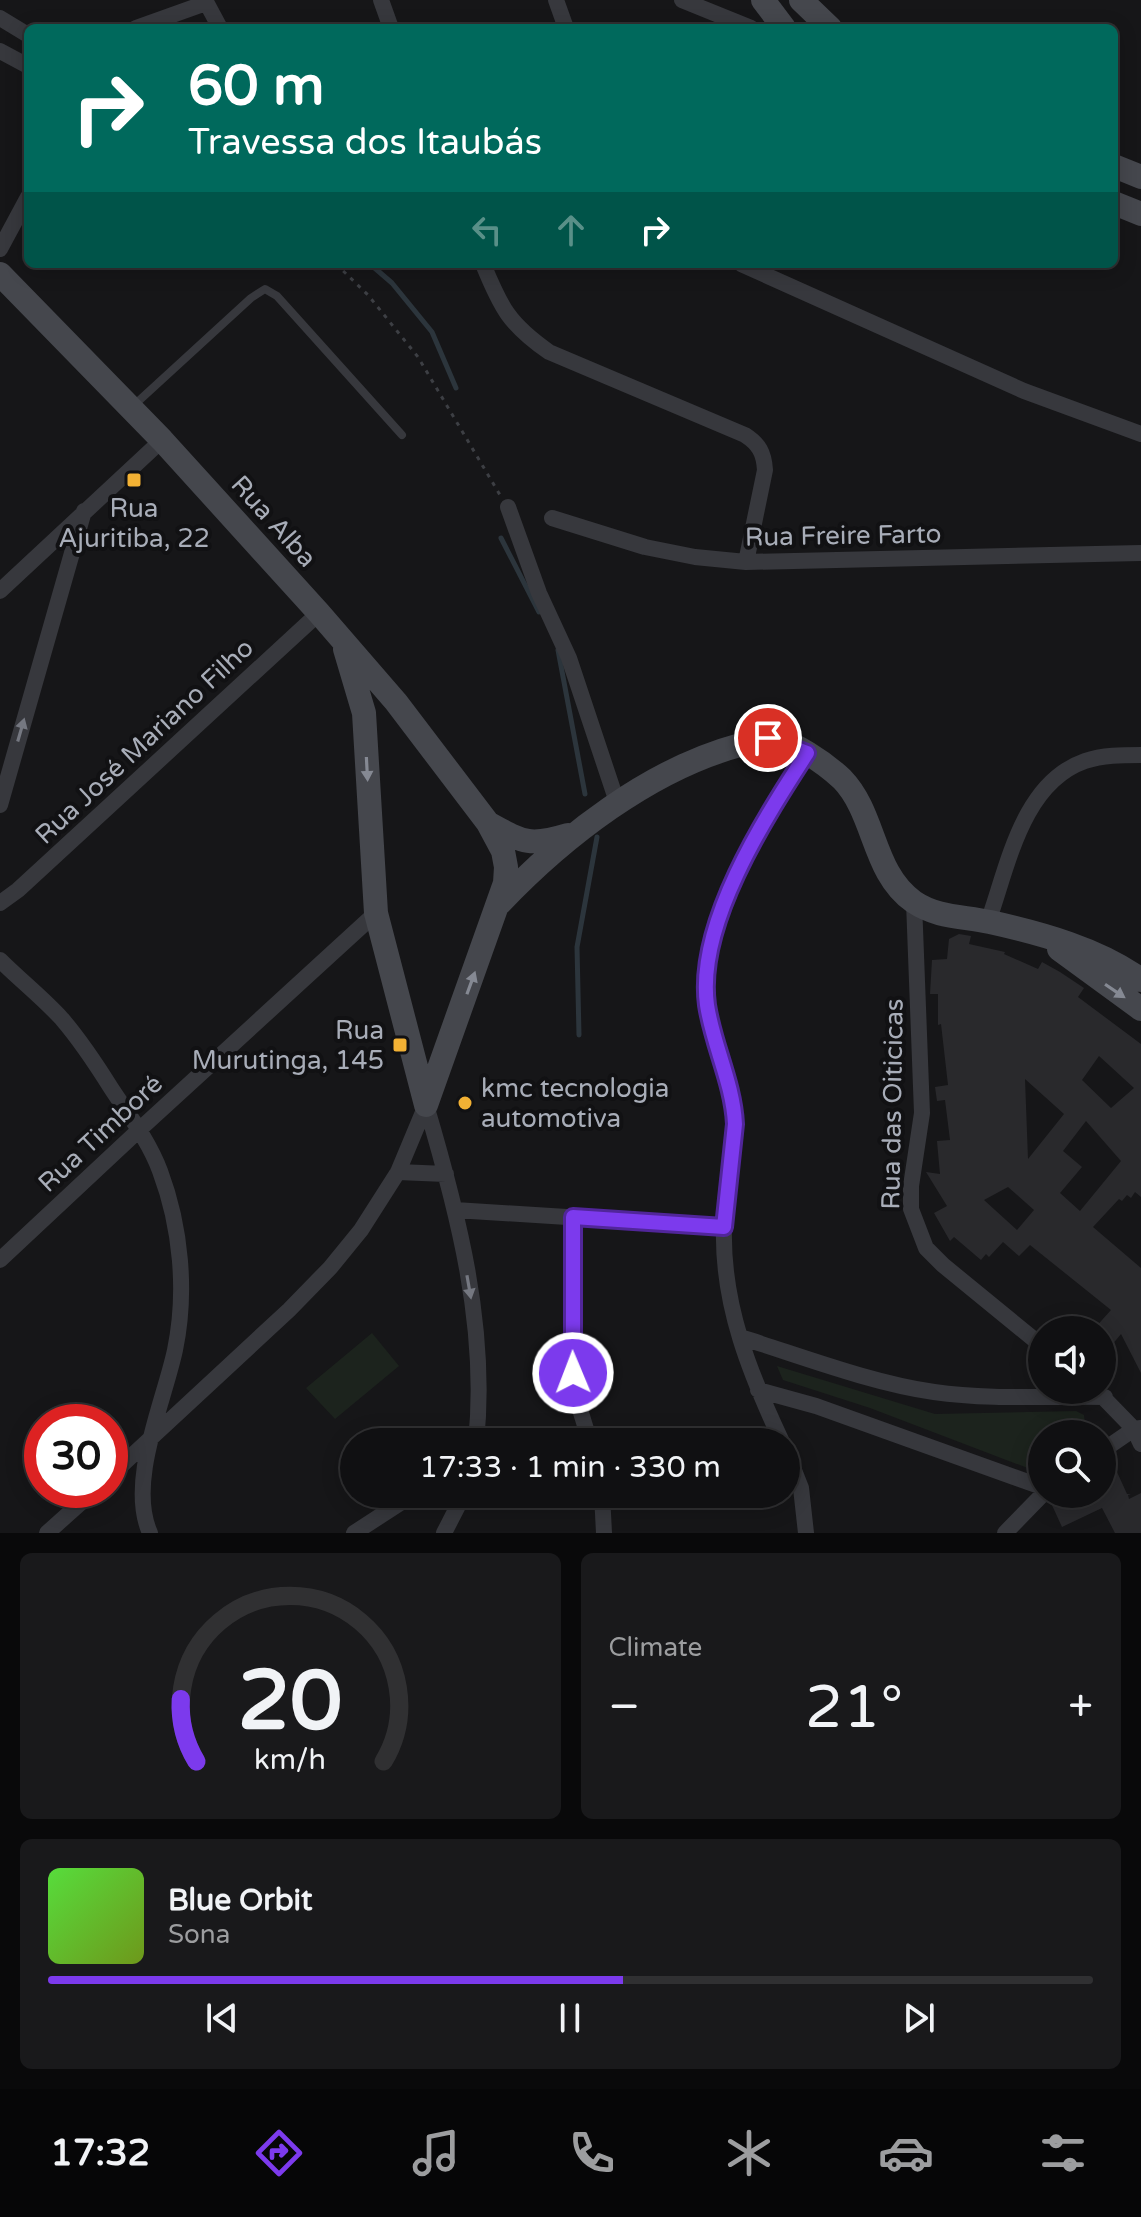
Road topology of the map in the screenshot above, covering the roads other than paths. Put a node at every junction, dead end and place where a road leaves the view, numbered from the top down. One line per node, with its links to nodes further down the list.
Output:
1 (381, 0): 10 (street)
2 (556, 0): 11 (street)
3 (763, 0): 13 (street)
4 (801, 0): 14 (street)
5 (206, 1): 8 (street); 9 (street)
6 (688, 1): 12 (street)
7 (0, 18): 15 (street)
8 (146, 24)
9 (218, 24)
10 (390, 24)
11 (565, 24)
12 (742, 24)
13 (781, 24)
14 (826, 24)
15 (24, 33)
16 (0, 51): 17 (street)
17 (24, 64)
18 (1118, 168): 19 (street)
19 (1141, 177)
20 (24, 204): 23 (street)
21 (1118, 205): 22 (street)
22 (1141, 214)
23 (0, 249)
24 (485, 268): 36 (street)
25 (750, 268): 28 (street)
26 (0, 274): 27 (street, Rua Alba)
27 (132, 408): 29 (lane); 30 (street, Rua Alba)
28 (1141, 434)
29 (402, 435)
30 (162, 440): 32 (street); 39 (street, Rua Alba)
31 (508, 507): 46 (street)
32 (84, 511): 35 (street); 37 (street)
33 (552, 518): 36 (street, Rua Freire Farto)
34 (1141, 553): 36 (street, Rua Freire Farto)
35 (32, 560): 37 (street); 38 (street)
36 (746, 562)
37 (67, 569): 45 (street, one-way to 37)
38 (0, 591)
39 (319, 613): 40 (street, Rua Alba); 50 (street, Rua José Mariano Filho)
40 (342, 639): 41 (street, Rua Alba); 42 (street)
41 (396, 702): 42 (street); 47 (street, Rua Alba)
42 (364, 713): 52 (street, one-way to 52)
43 (807, 753): 46 (street); 49 (street); 66 (street)
44 (1141, 755): 53 (street)
45 (0, 805)
46 (618, 805): 48 (street)
47 (488, 823): 48 (street); 51 (street)
48 (576, 832): 51 (street)
49 (914, 902): 53 (street); 68 (street, Rua das Oiticicas)
50 (0, 903)
51 (500, 903): 58 (street, one-way to 51)
52 (376, 913): 59 (street); 61 (street, Rua Timboré)
53 (988, 922): 54 (street)
54 (1044, 938): 56 (street); 57 (street, one-way to 57)
55 (0, 960): 61 (street)
56 (1141, 980)
57 (1141, 1009)
58 (444, 1056): 59 (street); 60 (street)
59 (415, 1065): 60 (street)
60 (426, 1105): 62 (street); 63 (street)
61 (139, 1130): 67 (street, Rua Timboré); 77 (street)
62 (398, 1172): 63 (street); 77 (street)
63 (446, 1174): 64 (street)
64 (455, 1210): 65 (street); 73 (street, one-way to 73)
65 (573, 1217): 66 (street); 74 (street)
66 (724, 1227): 69 (street)
67 (0, 1260)
68 (1028, 1334)
69 (740, 1337): 70 (street); 71 (street)
70 (758, 1390): 75 (street); 80 (street)
71 (1028, 1395)
72 (1110, 1404): 76 (street)
73 (478, 1428)
74 (586, 1428)
75 (776, 1428)
76 (1139, 1434): 78 (street)
77 (149, 1440): 79 (street); 88 (street)
78 (1116, 1445)
79 (128, 1459)
80 (1028, 1482)
81 (800, 1485): 92 (street)
82 (75, 1508): 87 (street)
83 (392, 1508): 89 (street)
84 (457, 1508): 90 (street)
85 (603, 1508): 91 (street)
86 (1029, 1508): 93 (street)
87 (47, 1533)
88 (150, 1533)
89 (354, 1533)
90 (444, 1533)
91 (604, 1533)
92 (806, 1533)
93 (1005, 1533)

